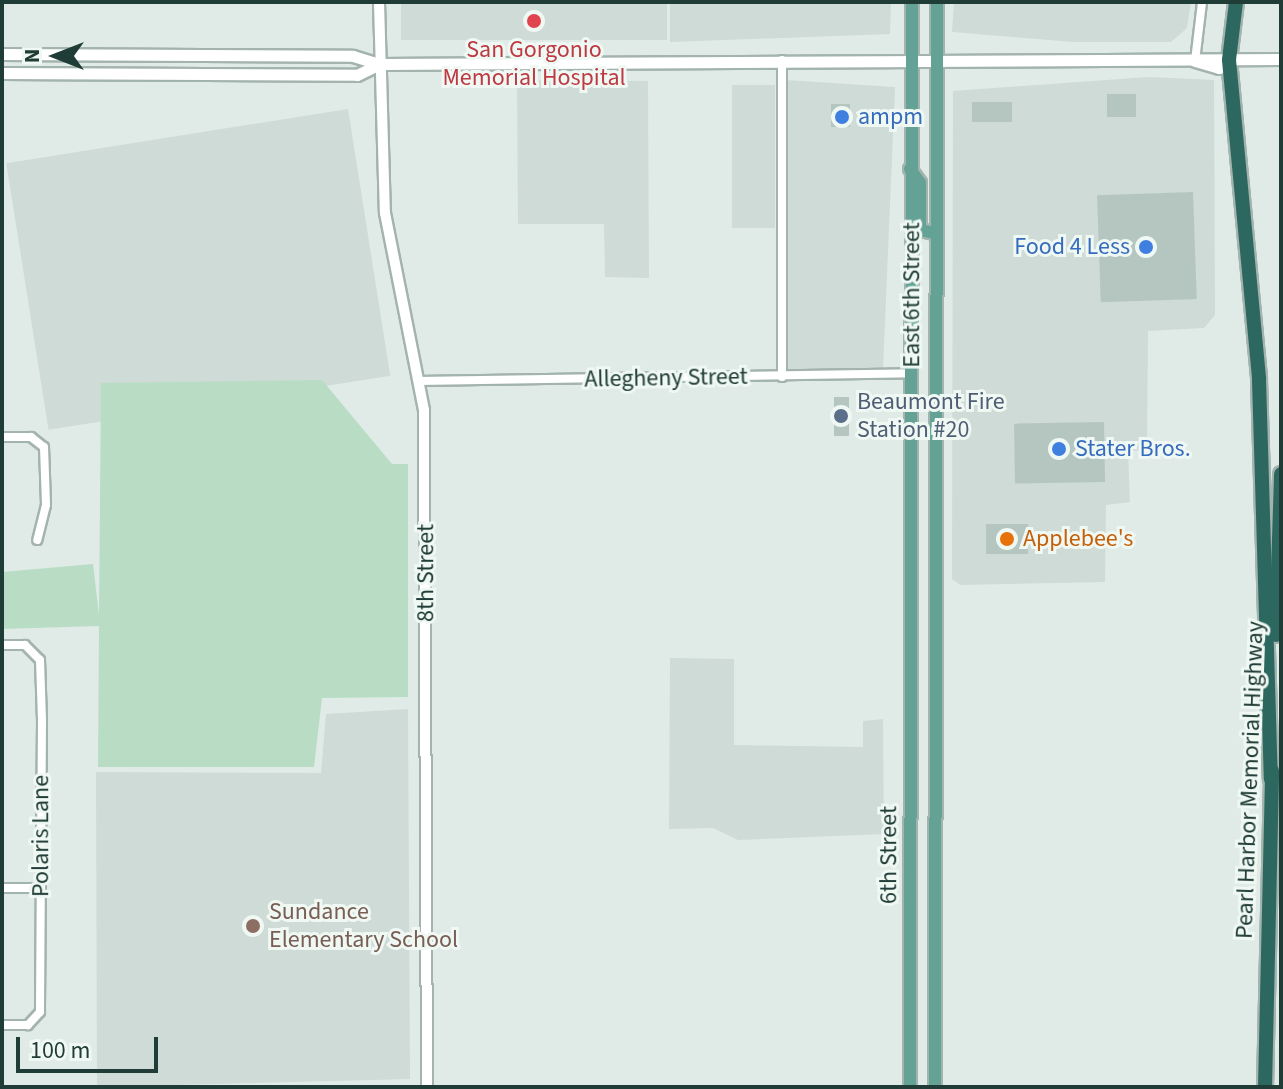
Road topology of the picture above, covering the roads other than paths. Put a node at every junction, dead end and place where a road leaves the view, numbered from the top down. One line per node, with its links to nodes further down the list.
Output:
1 (379, 2): 13 (street, 8th Street)
2 (912, 2): 9 (main road, East 6th Street)
3 (937, 2): 11 (main road, East 6th Street)
4 (1202, 2): 12 (street)
5 (1236, 2): 10 (highway)
6 (2, 54): 13 (main road)
7 (1281, 59): 10 (main road)
8 (782, 60): 9 (main road); 13 (main road); 18 (street)
9 (909, 60): 11 (main road); 15 (main road, East 6th Street)
10 (1229, 60): 12 (main road); 26 (highway)
11 (935, 61): 12 (main road); 16 (main road, East 6th Street)
12 (1195, 61)
13 (380, 64): 14 (main road); 19 (street, 8th Street)
14 (2, 73)
15 (910, 169): 16 (main road); 17 (main road, East 6th Street)
16 (934, 233): 24 (main road, East 6th Street)
17 (910, 373): 18 (street, Allegheny Street); 23 (main road, East 6th Street)
18 (782, 377): 19 (street, Allegheny Street)
19 (422, 381): 30 (street, 8th Street)
20 (2, 437): 22 (street)
21 (1281, 474): 26 (highway, Pearl Harbor Memorial Highway)
22 (37, 540)
23 (911, 622): 31 (main road, 6th Street)
24 (934, 625): 32 (main road, 6th Street)
25 (2, 645): 28 (street, Polaris Lane)
26 (1271, 779): 33 (highway, Pearl Harbor Memorial Highway)
27 (2, 888): 28 (street)
28 (41, 888): 29 (street, Polaris Lane)
29 (2, 1025)
30 (427, 1087)
31 (910, 1087)
32 (935, 1087)
33 (1265, 1087)

